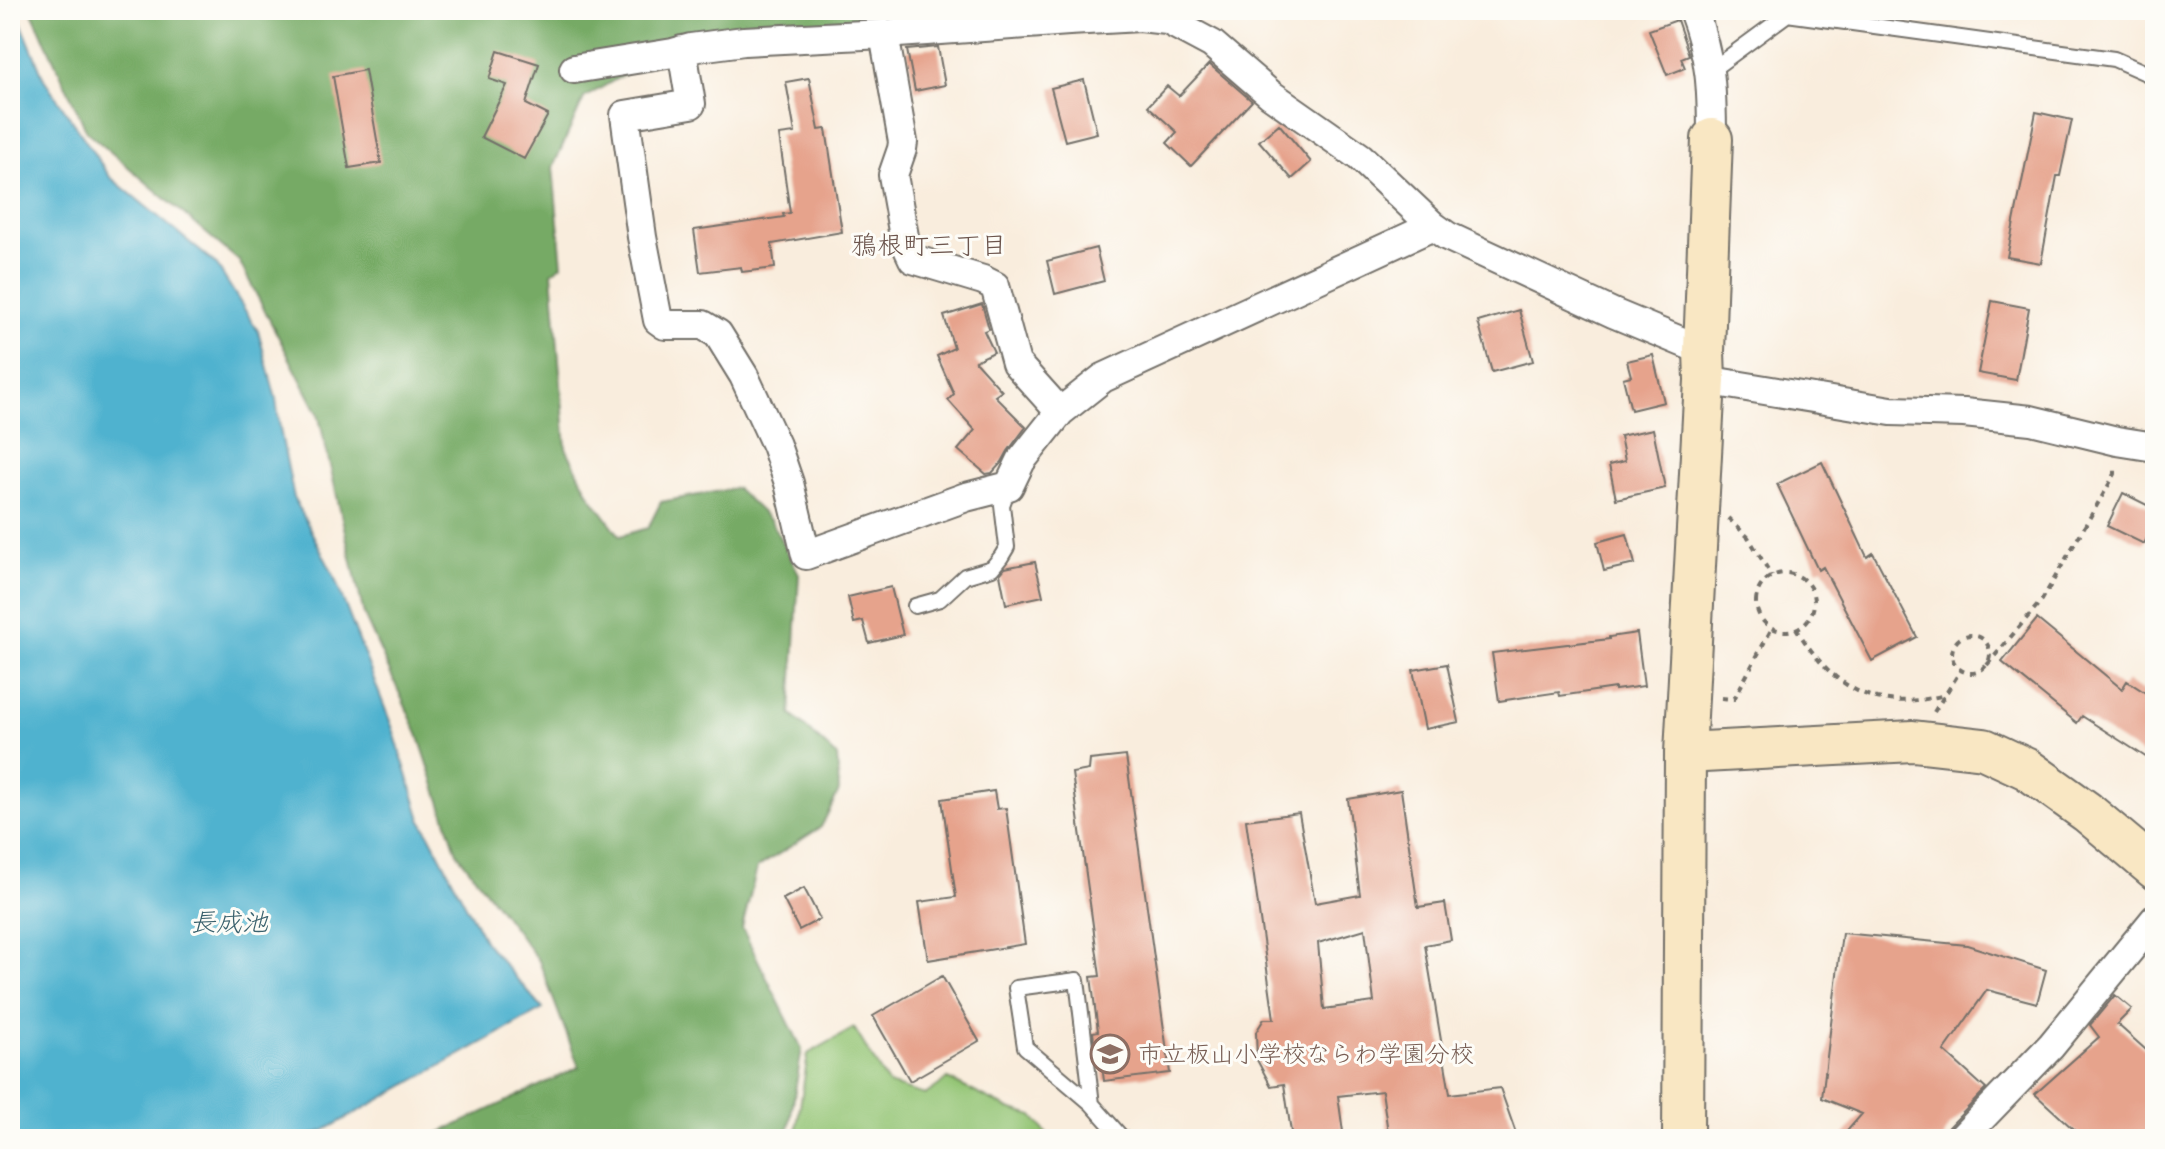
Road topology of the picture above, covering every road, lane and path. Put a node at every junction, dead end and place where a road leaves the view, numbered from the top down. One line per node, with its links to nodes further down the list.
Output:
1 (1693, 10): 6 (street)
2 (1790, 12): 6 (lane); 7 (lane)
3 (884, 34): 4 (street); 9 (street); 11 (street)
4 (682, 50): 5 (street); 14 (street)
5 (574, 69)
6 (1710, 71): 8 (street)
7 (2155, 77)
8 (1712, 139): 10 (street)
9 (1433, 226): 10 (street); 11 (street)
10 (1704, 365): 12 (street); 25 (street)
11 (1060, 412): 14 (street)
12 (2117, 441): 13 (street); 20 (path)
13 (2155, 447)
14 (1009, 486): 17 (lane)
15 (1726, 516): 16 (path)
16 (1772, 576): 18 (path); 19 (path)
17 (915, 606)
18 (1772, 628): 19 (path); 23 (path)
19 (1796, 628): 22 (path)
20 (1987, 665): 21 (path); 21 (path)
21 (1961, 670): 22 (path)
22 (1945, 695): 24 (path)
23 (1709, 697)
24 (1928, 719)
25 (1685, 753): 26 (street); 30 (street)
26 (2155, 869)
27 (2155, 919): 31 (street)
28 (1092, 1104): 28 (lane); 29 (lane)
29 (1123, 1139)
30 (1683, 1139)
31 (1961, 1139)

